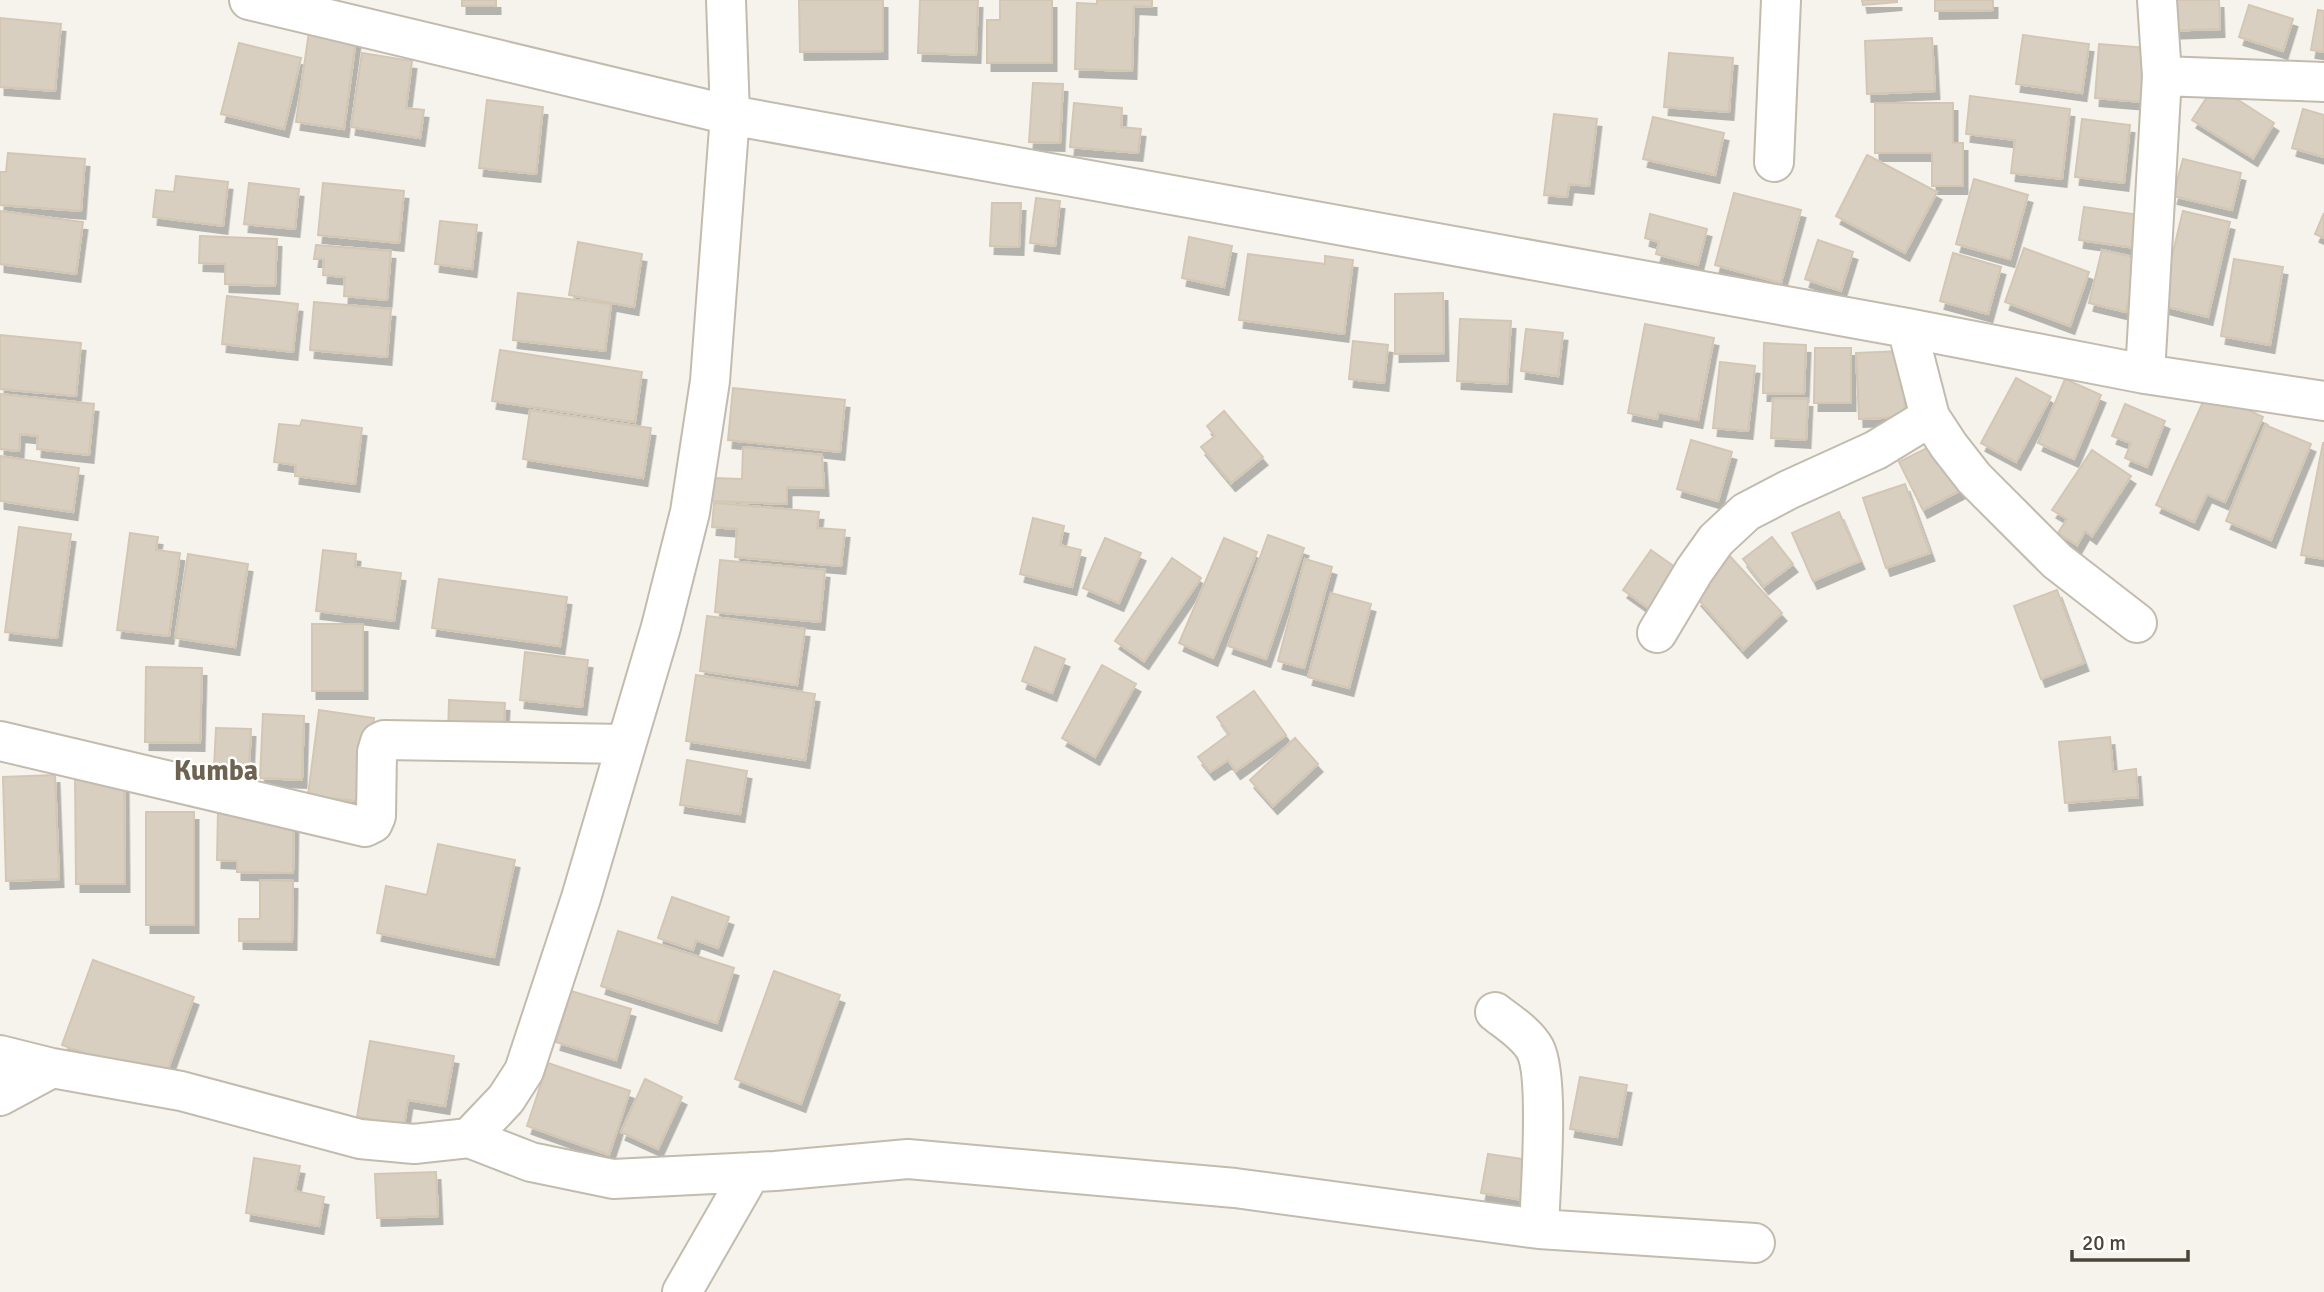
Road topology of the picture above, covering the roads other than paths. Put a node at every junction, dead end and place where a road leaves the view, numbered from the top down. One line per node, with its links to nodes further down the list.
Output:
1 (249, 0): 7 (street)
2 (726, 0): 7 (street)
3 (1781, 0): 8 (street)
4 (2157, 0): 5 (street)
5 (2162, 76): 6 (street); 10 (street)
6 (2324, 82)
7 (730, 115): 9 (street); 16 (street)
8 (1774, 162)
9 (1907, 328): 10 (street); 12 (street)
10 (2145, 374): 11 (street)
11 (2324, 401)
12 (1930, 417): 13 (street); 14 (street)
13 (2137, 623)
14 (1657, 633)
15 (0, 741): 16 (street)
16 (625, 744): 21 (street)
17 (1495, 1012): 23 (street)
18 (0, 1055): 19 (street)
19 (52, 1068): 20 (street); 21 (street)
20 (0, 1096)
21 (469, 1138): 22 (street)
22 (751, 1172): 23 (street); 25 (street)
23 (1539, 1229): 24 (street)
24 (1755, 1243)
25 (682, 1292)

